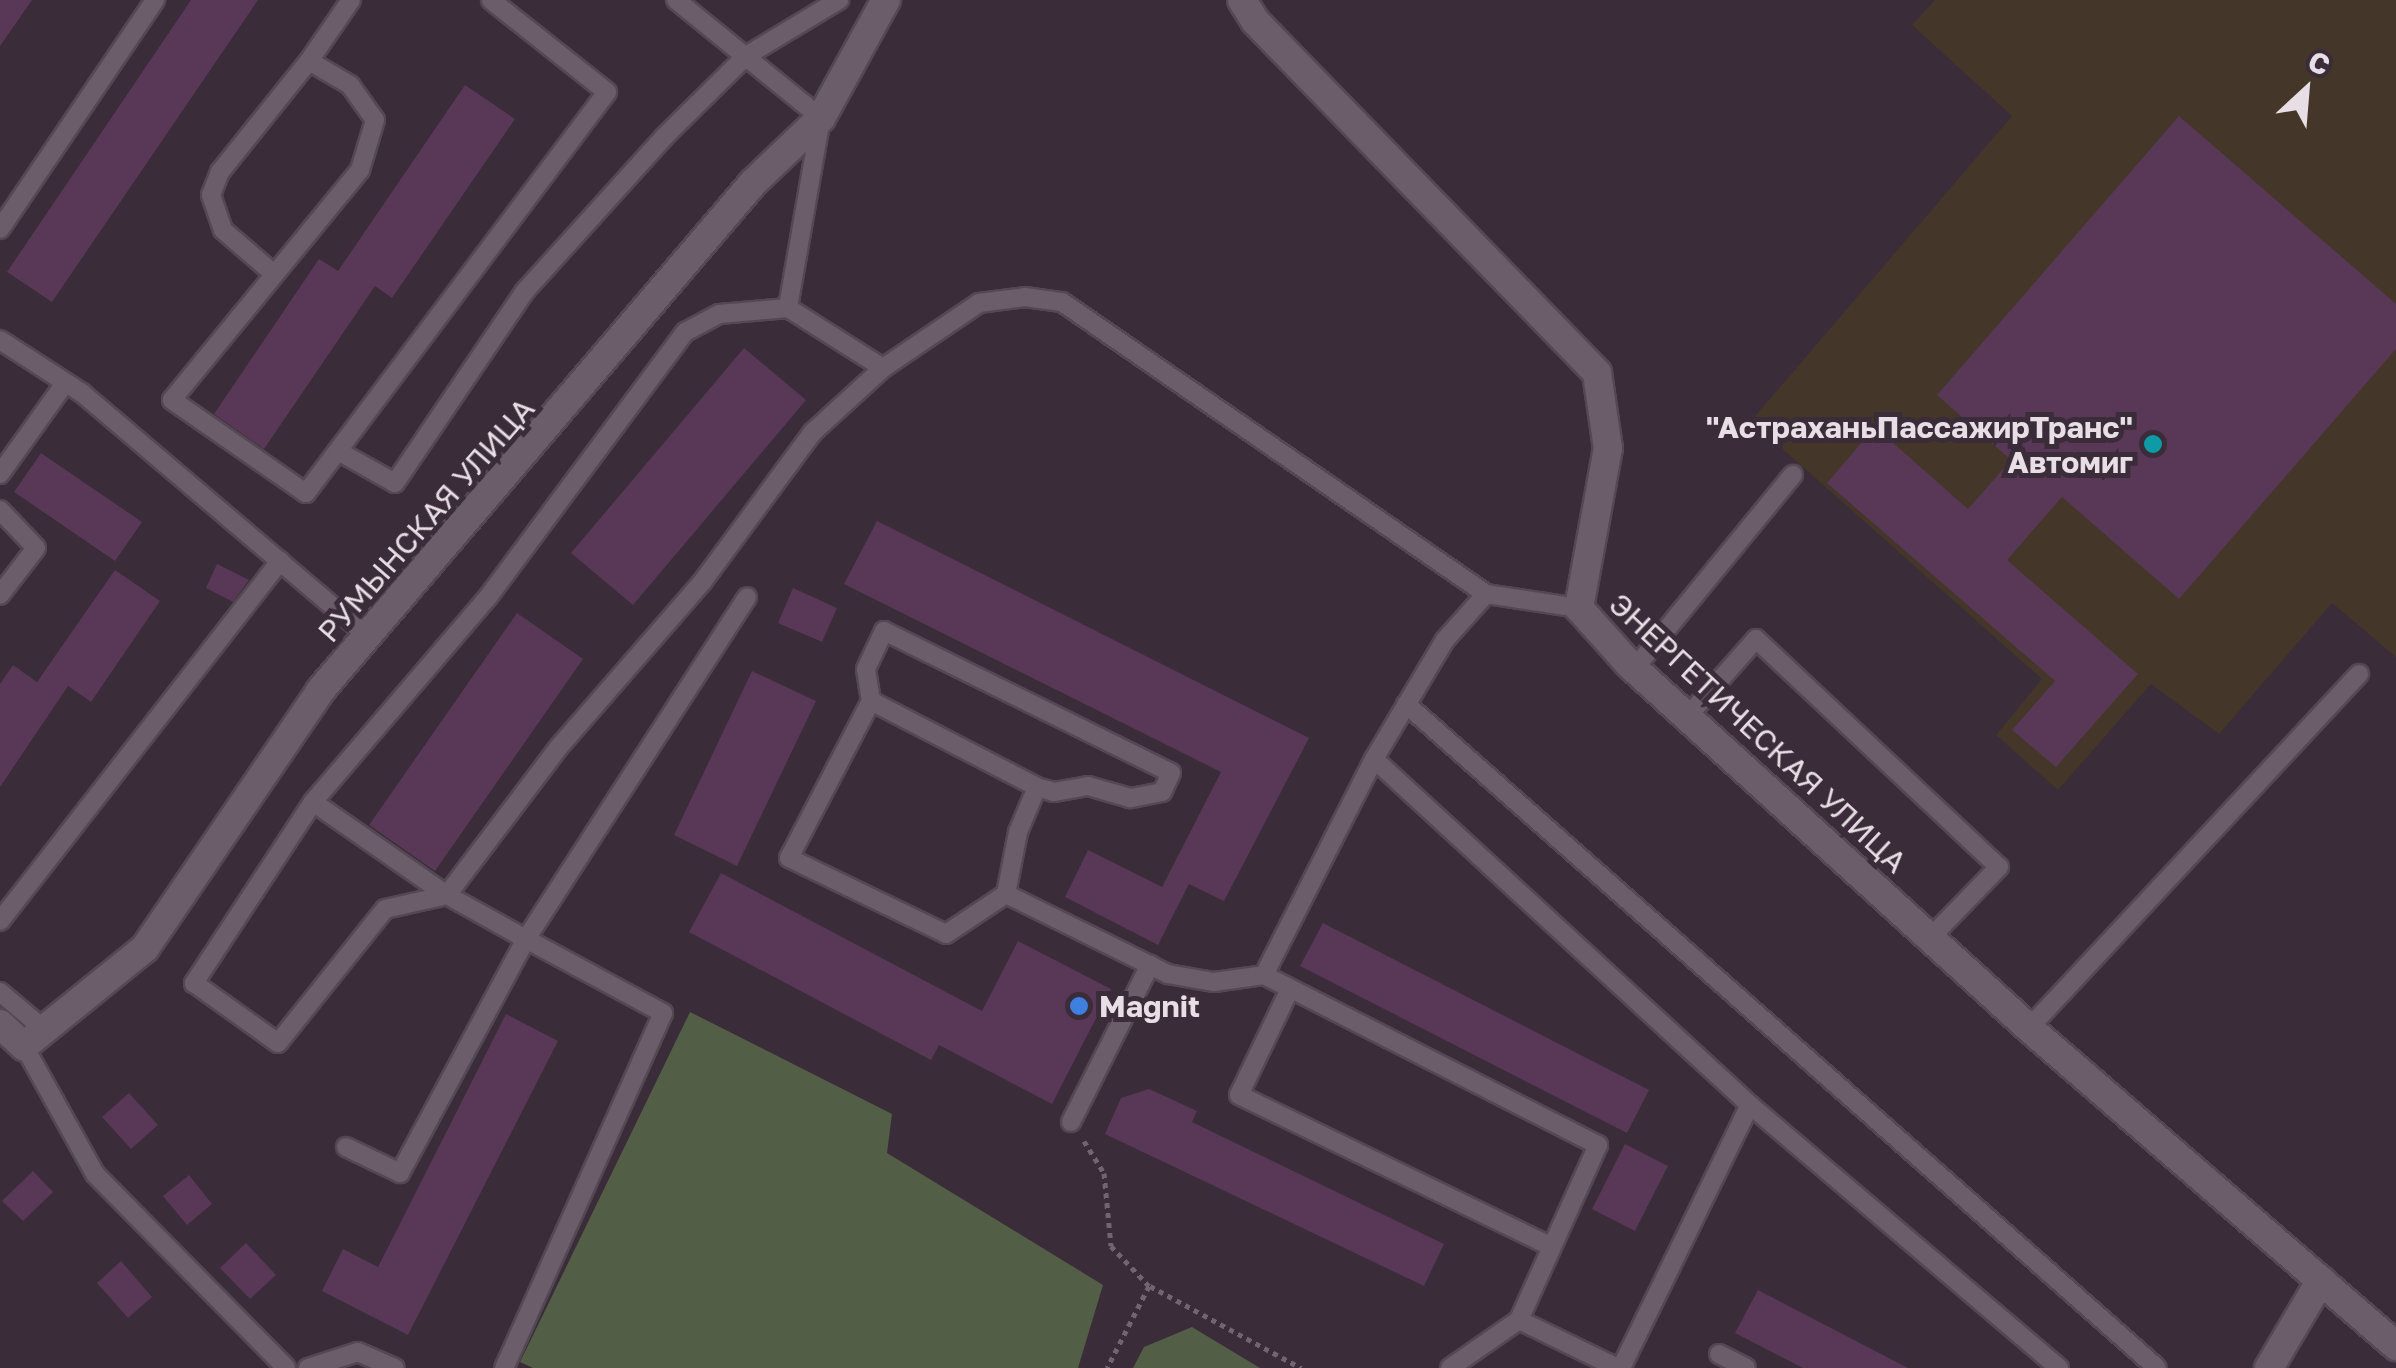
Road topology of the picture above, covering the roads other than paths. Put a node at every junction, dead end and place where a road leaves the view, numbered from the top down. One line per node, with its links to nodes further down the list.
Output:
1 (155, 0): 11 (lane)
2 (351, 0): 9 (lane)
3 (491, 0): 17 (lane)
4 (676, 0): 8 (lane)
5 (839, 0): 8 (lane)
6 (886, 0): 10 (street, РУМЫНСКАЯ УЛИЦА)
7 (1248, 10): 25 (street, ЭНЕРГЕТИЧЕСКАЯ УЛИЦА)
8 (746, 56): 10 (lane); 17 (lane)
9 (309, 62): 12 (lane); 12 (lane)
10 (820, 118): 13 (lane); 26 (street, РУМЫНСКАЯ УЛИЦА)
11 (0, 229)
12 (274, 274): 17 (lane)
13 (788, 308): 15 (lane); 34 (lane)
14 (0, 340): 16 (lane)
15 (882, 368): 22 (lane); 36 (lane)
16 (62, 386): 18 (lane); 21 (lane)
17 (338, 451)
18 (0, 474)
19 (1793, 475): 27 (lane)
20 (0, 510): 23 (lane)
21 (280, 561): 26 (lane); 37 (lane)
22 (1486, 594): 25 (lane); 30 (lane)
23 (0, 595)
24 (747, 597): 39 (lane)
25 (1579, 608): 27 (street, ЭНЕРГЕТИЧЕСКАЯ УЛИЦА)
26 (370, 638): 46 (street, РУМЫНСКАЯ УЛИЦА)
27 (1634, 669): 31 (street, ЭНЕРГЕТИЧЕСКАЯ УЛИЦА)
28 (2359, 674): 45 (lane)
29 (871, 702): 33 (lane); 33 (lane); 35 (lane)
30 (1406, 704): 32 (lane); 63 (lane)
31 (1687, 717): 38 (street, ЭНЕРГЕТИЧЕСКАЯ УЛИЦА); 38 (lane)
32 (1374, 759): 41 (lane); 47 (lane)
33 (1037, 786): 35 (lane)
34 (313, 802): 36 (lane); 36 (lane)
35 (1006, 894): 40 (lane)
36 (447, 895): 39 (lane)
37 (0, 921)
38 (1930, 938): 45 (street, ЭНЕРГЕТИЧЕСКАЯ УЛИЦА)
39 (526, 939): 49 (lane); 58 (lane)
40 (1150, 965): 41 (lane); 48 (lane)
41 (1264, 975): 42 (lane)
42 (1289, 991): 50 (lane); 50 (lane)
43 (0, 992): 46 (lane)
44 (0, 1024): 46 (street)
45 (2029, 1028): 51 (street, ЭНЕРГЕТИЧЕСКАЯ УЛИЦА)
46 (35, 1038): 55 (lane)
47 (1750, 1105): 60 (lane); 62 (lane)
48 (1071, 1122)
49 (346, 1146)
50 (1548, 1245): 52 (lane)
51 (2320, 1280): 53 (street, ЭНЕРГЕТИЧЕСКАЯ УЛИЦА); 64 (street)
52 (1520, 1320): 59 (lane); 60 (lane)
53 (2396, 1346)
54 (1720, 1354): 61 (lane)
55 (286, 1368)
56 (308, 1368): 57 (lane)
57 (395, 1368)
58 (504, 1368)
59 (1450, 1368)
60 (1619, 1368)
61 (1746, 1368)
62 (2058, 1368)
63 (2157, 1368)
64 (2269, 1368)

